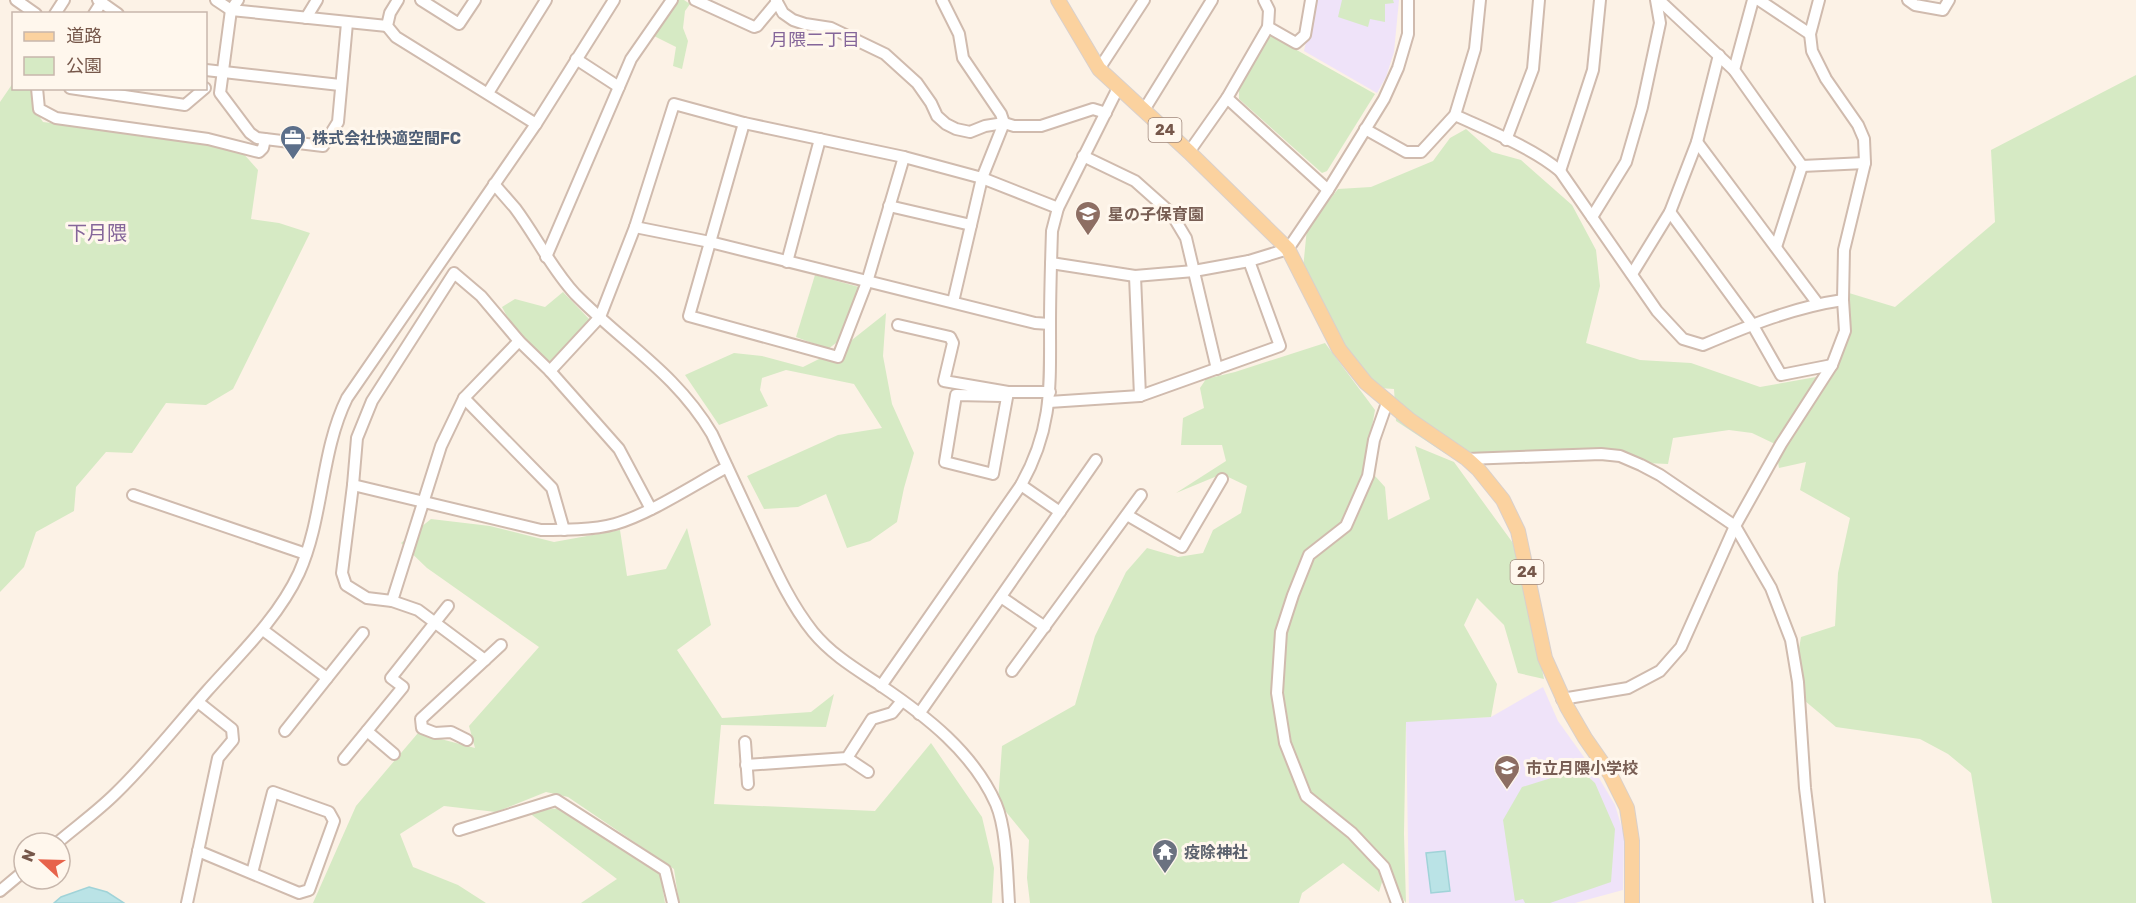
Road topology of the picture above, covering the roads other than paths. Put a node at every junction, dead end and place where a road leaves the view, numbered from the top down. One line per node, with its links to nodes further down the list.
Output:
1 (16, 0): 31 (street)
2 (216, 0): 30 (street)
3 (238, 0): 30 (street)
4 (317, 0): 33 (street)
5 (398, 0): 35 (street)
6 (421, 0): 7 (street)
7 (475, 0)
8 (546, 0): 51 (street)
9 (614, 0): 39 (street)
10 (672, 0): 46 (street)
11 (695, 0): 28 (street)
12 (942, 0): 57 (street)
13 (1058, 0): 40 (main road, 24)
14 (1212, 0): 53 (street)
15 (1263, 0): 36 (street)
16 (1311, 0): 36 (street)
17 (1408, 0): 59 (street)
18 (1480, 0): 55 (street)
19 (1539, 0): 62 (street)
20 (1600, 0): 69 (street)
21 (1658, 0): 38 (street); 76 (street)
22 (1753, 0): 42 (street)
23 (1759, 0): 37 (street)
24 (1819, 0): 37 (street)
25 (1908, 0): 26 (street)
26 (1949, 0)
27 (99, 1): 32 (street)
28 (776, 1): 57 (street)
29 (1140, 2): 40 (street)
30 (231, 10): 33 (street); 43 (street)
31 (33, 12)
32 (115, 12)
33 (306, 18): 34 (street)
34 (347, 23): 35 (street); 45 (street)
35 (387, 26): 51 (street)
36 (1268, 27): 52 (street)
37 (1810, 34): 67 (street)
38 (1719, 55): 42 (street); 63 (street)
39 (576, 60): 46 (street); 58 (street)
40 (1099, 69): 47 (main road, 24)
41 (207, 70): 43 (street)
42 (1734, 70): 68 (street)
43 (223, 73): 44 (street); 45 (street); 60 (street)
44 (207, 86)
45 (340, 86): 60 (street)
46 (619, 87): 82 (street)
47 (1118, 88): 53 (main road, 24); 54 (street)
48 (37, 90): 60 (street)
49 (84, 90): 50 (street)
50 (203, 90)
51 (488, 93): 58 (street)
52 (1227, 98): 64 (street); 72 (street)
53 (1144, 111): 64 (main road, 24)
54 (1106, 113): 57 (street); 65 (street)
55 (1455, 115): 59 (street); 62 (street)
56 (744, 123): 61 (street); 78 (street); 79 (street)
57 (1004, 123): 70 (street)
58 (536, 124): 71 (street)
59 (1365, 129): 72 (street)
60 (265, 139)
61 (820, 139): 66 (street); 84 (street)
62 (1506, 140): 69 (street)
63 (1697, 142): 75 (street); 80 (street)
64 (1189, 152): 81 (main road, 24)
65 (1083, 156): 74 (street); 86 (street)
66 (904, 157): 70 (street); 73 (street)
67 (1865, 163): 68 (street); 90 (street)
68 (1802, 166): 80 (street)
69 (1560, 171): 76 (street)
70 (982, 178): 74 (street); 77 (street)
71 (494, 184): 82 (street); 120 (street)
72 (1328, 190): 81 (street)
73 (889, 206): 77 (street); 89 (street)
74 (1058, 207): 85 (street)
75 (1670, 212): 87 (street); 95 (street)
76 (1592, 217): 87 (street)
77 (971, 225): 91 (street)
78 (635, 227): 79 (street); 93 (street)
79 (710, 242): 84 (street); 89 (street)
80 (1776, 247): 92 (street)
81 (1288, 249): 83 (street); 105 (main road, 24)
82 (546, 257): 93 (street)
83 (1249, 261): 86 (street); 99 (street)
84 (787, 262): 89 (street)
85 (1051, 263): 88 (street); 94 (street)
86 (1194, 271): 88 (street); 99 (street)
87 (1632, 274): 95 (street)
88 (1135, 276): 102 (street)
89 (867, 282): 91 (street)
90 (1843, 300): 92 (street); 98 (street)
91 (953, 302): 94 (street)
92 (1818, 304): 95 (street)
93 (600, 317): 100 (street); 108 (street)
94 (1050, 324): 103 (street)
95 (1752, 324): 98 (street)
96 (898, 325): 101 (street)
97 (519, 341): 100 (street); 104 (street); 110 (street)
98 (1832, 365): 118 (street)
99 (1217, 369): 102 (street)
100 (550, 371): 115 (street)
101 (1008, 392): 101 (street); 103 (street)
102 (1140, 396): 103 (street)
103 (1050, 397): 111 (street)
104 (464, 398): 114 (street); 119 (street)
105 (1387, 403): 106 (main road, 24); 156 (street)
106 (1467, 459): 118 (street); 133 (main road, 24)
107 (1096, 460): 116 (street)
108 (728, 467): 115 (street); 132 (street)
109 (1222, 479): 117 (street)
110 (353, 485): 114 (street); 122 (street)
111 (1021, 485): 116 (street); 132 (street)
112 (133, 495): 120 (street)
113 (1142, 495): 117 (street)
114 (425, 501): 119 (street); 122 (street)
115 (651, 509): 119 (street)
116 (1060, 512): 121 (street)
117 (1128, 515): 125 (street)
118 (1735, 526): 133 (street); 158 (street)
119 (564, 530)
120 (306, 554): 126 (street)
121 (1001, 597): 125 (street); 136 (street)
122 (392, 601): 124 (street)
123 (448, 606): 124 (street)
124 (436, 624): 129 (street); 138 (street)
125 (1045, 627): 130 (street)
126 (263, 630): 131 (street); 135 (street)
127 (363, 633): 131 (street)
128 (501, 645): 129 (street)
129 (485, 660): 139 (street)
130 (1012, 671)
131 (327, 678): 137 (street)
132 (881, 686): 134 (street)
133 (1562, 699): 157 (main road, 24)
134 (902, 701): 136 (street); 142 (street)
135 (198, 702): 148 (street); 149 (street)
136 (919, 714): 155 (street)
137 (285, 731)
138 (368, 731): 141 (street); 143 (street)
139 (466, 740)
140 (745, 742): 144 (street)
141 (394, 754)
142 (847, 758): 144 (street); 145 (street)
143 (344, 759)
144 (746, 765): 146 (street)
145 (868, 772)
146 (748, 784)
147 (459, 830): 154 (street)
148 (71, 831)
149 (198, 851): 150 (street); 153 (street)
150 (252, 873): 150 (street)
151 (12, 881): 152 (street)
152 (0, 891)
153 (187, 903)
154 (673, 903)
155 (1009, 903)
156 (1397, 903)
157 (1632, 903)
158 (1819, 903)

